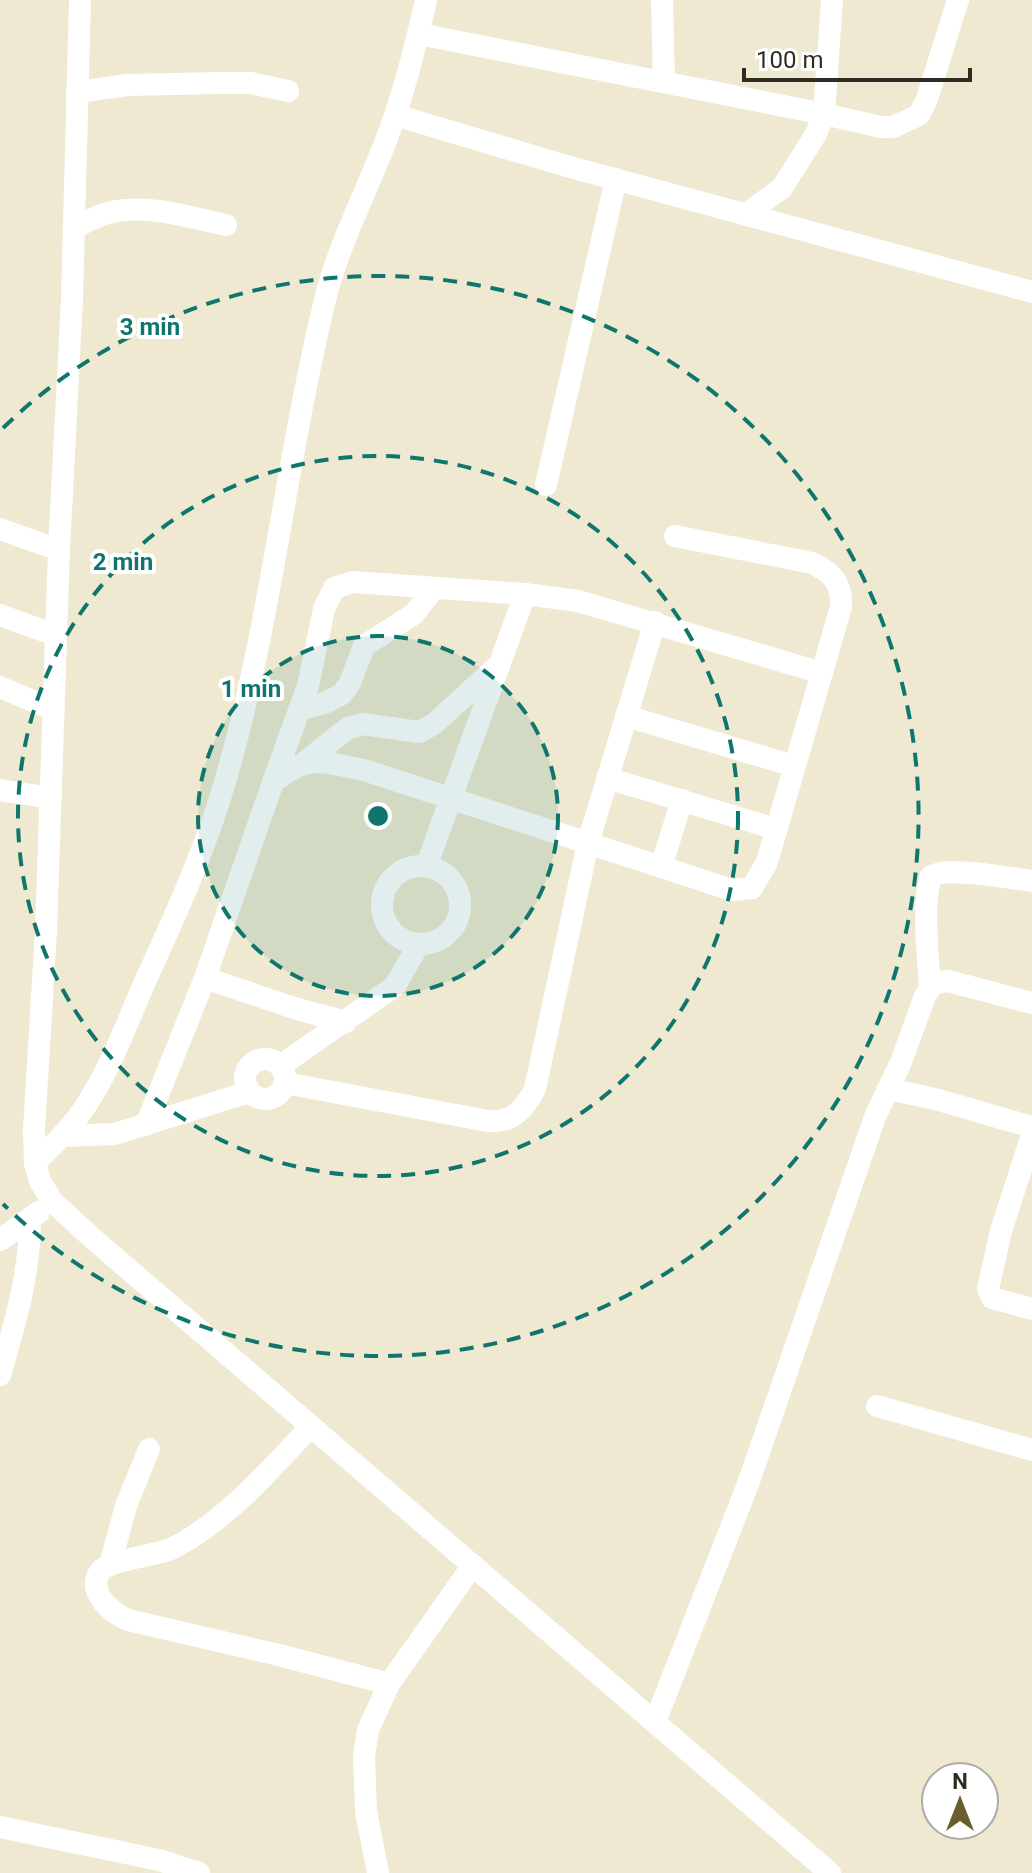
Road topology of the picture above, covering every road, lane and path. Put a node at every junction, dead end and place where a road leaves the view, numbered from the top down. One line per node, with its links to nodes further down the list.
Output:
1 (80, 0): 9 (street)
2 (426, 0): 6 (street)
3 (662, 0): 7 (street)
4 (832, 0): 10 (street)
5 (958, 0): 10 (street)
6 (419, 34): 7 (street); 11 (street)
7 (664, 80): 10 (street)
8 (288, 91): 9 (street)
9 (77, 92): 15 (street)
10 (824, 114): 13 (street)
11 (395, 115): 12 (street); 58 (street)
12 (616, 179): 13 (street); 17 (street)
13 (745, 215): 16 (street)
14 (226, 225): 15 (street)
15 (74, 228): 20 (street)
16 (1032, 292)
17 (546, 485)
18 (0, 529): 20 (street)
19 (675, 536): 27 (street)
20 (59, 550): 25 (street)
21 (434, 588): 22 (street); 28 (street); 31 (street)
22 (525, 594): 24 (street); 26 (street)
23 (0, 615): 25 (street)
24 (655, 622): 27 (street); 32 (street)
25 (55, 635): 30 (street)
26 (499, 666): 33 (street); 40 (street)
27 (822, 673): 35 (street)
28 (350, 683): 31 (street); 33 (street)
29 (0, 687): 30 (street)
30 (54, 710): 39 (street)
31 (299, 710): 37 (street)
32 (626, 716): 35 (street); 36 (street)
33 (372, 726): 34 (street)
34 (305, 762): 37 (street); 40 (street)
35 (794, 766): 42 (street)
36 (607, 778): 41 (street); 43 (street)
37 (273, 782): 48 (street)
38 (0, 790): 39 (street)
39 (51, 798): 59 (street)
40 (450, 799): 43 (street); 44 (street)
41 (682, 800): 42 (street); 45 (street)
42 (776, 829): 45 (street)
43 (588, 843): 45 (street); 52 (street)
44 (426, 867): 47 (street); 47 (street)
45 (661, 867)
46 (1032, 881): 49 (street)
47 (419, 944): 51 (street)
48 (205, 978): 51 (street); 55 (street)
49 (930, 986): 50 (street); 53 (street)
50 (1032, 1003)
51 (346, 1022): 52 (street)
52 (283, 1074): 54 (street); 54 (street)
53 (888, 1089): 56 (street); 72 (street)
54 (249, 1092): 55 (street)
55 (146, 1125): 58 (street)
56 (1032, 1127)
57 (1032, 1135): 63 (street)
58 (62, 1136): 59 (street)
59 (35, 1163): 60 (street)
60 (52, 1201): 61 (street); 66 (street)
61 (30, 1219): 62 (street); 64 (street)
62 (0, 1240)
63 (1032, 1309)
64 (0, 1375)
65 (877, 1406): 68 (street)
66 (311, 1426): 69 (street); 70 (street)
67 (149, 1449): 69 (street)
68 (1032, 1450)
69 (110, 1565): 71 (street)
70 (473, 1565): 71 (street); 72 (street)
71 (389, 1684): 75 (street)
72 (655, 1722): 76 (street)
73 (0, 1827): 74 (street)
74 (199, 1873)
75 (378, 1873)
76 (830, 1873)

